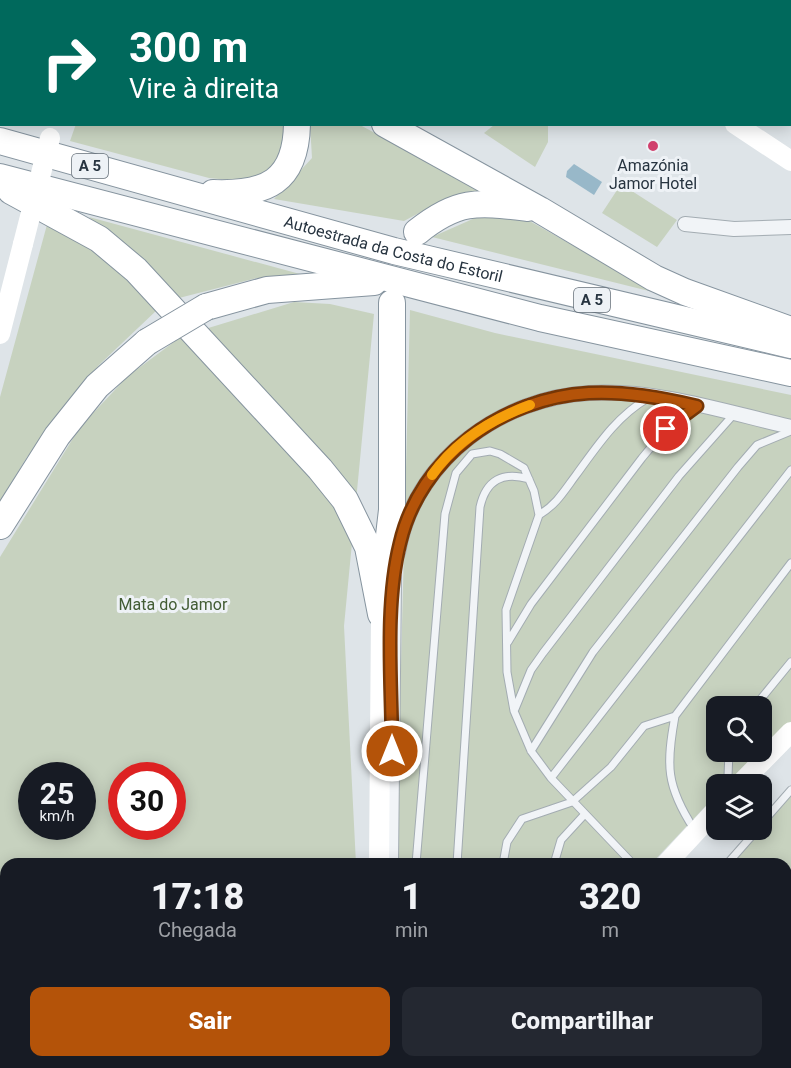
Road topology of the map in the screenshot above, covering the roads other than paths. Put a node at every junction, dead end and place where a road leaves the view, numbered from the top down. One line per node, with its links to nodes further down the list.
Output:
1 (297, 126): 9 (highway)
2 (390, 126): 10 (highway)
3 (738, 126): 6 (street)
4 (51, 129): 16 (street, bridge)
5 (0, 141): 9 (highway, Autoestrada da Costa do Estoril / A 5)
6 (791, 161)
7 (0, 177): 14 (highway, Autoestrada da Costa do Estoril / A 5)
8 (0, 185): 28 (highway)
9 (180, 192): 17 (highway, Autoestrada da Costa do Estoril / A 5)
10 (540, 210): 13 (highway); 15 (highway)
11 (685, 224): 12 (street)
12 (791, 227)
13 (417, 232)
14 (390, 292): 18 (highway, Autoestrada da Costa do Estoril / A 5); 26 (highway, bridge); 28 (highway)
15 (791, 330)
16 (0, 334)
17 (791, 345)
18 (791, 373)
19 (650, 397): 20 (street); 25 (lane); 46 (street)
20 (697, 406): 21 (street); 29 (lane)
21 (734, 414): 22 (street); 32 (lane)
22 (791, 429): 35 (lane)
23 (791, 470): 37 (lane)
24 (529, 479): 25 (lane); 47 (lane); 48 (lane)
25 (539, 515): 29 (lane)
26 (0, 526)
27 (791, 563): 33 (lane)
28 (381, 614): 45 (street)
29 (508, 642): 32 (lane)
30 (791, 662): 31 (lane)
31 (763, 696)
32 (514, 711): 35 (lane)
33 (675, 716): 39 (lane); 43 (lane)
34 (791, 732): 36 (street)
35 (531, 751): 37 (lane)
36 (750, 774)
37 (551, 778): 39 (lane)
38 (791, 790): 40 (lane)
39 (572, 802): 41 (lane); 49 (lane)
40 (772, 812)
41 (584, 815): 50 (lane); 51 (lane)
42 (706, 820): 43 (street)
43 (695, 832): 52 (street)
44 (748, 840): 53 (lane)
45 (379, 858)
46 (391, 858)
47 (416, 858)
48 (457, 858)
49 (504, 858)
50 (556, 858)
51 (627, 858)
52 (671, 858)
53 (732, 858)

